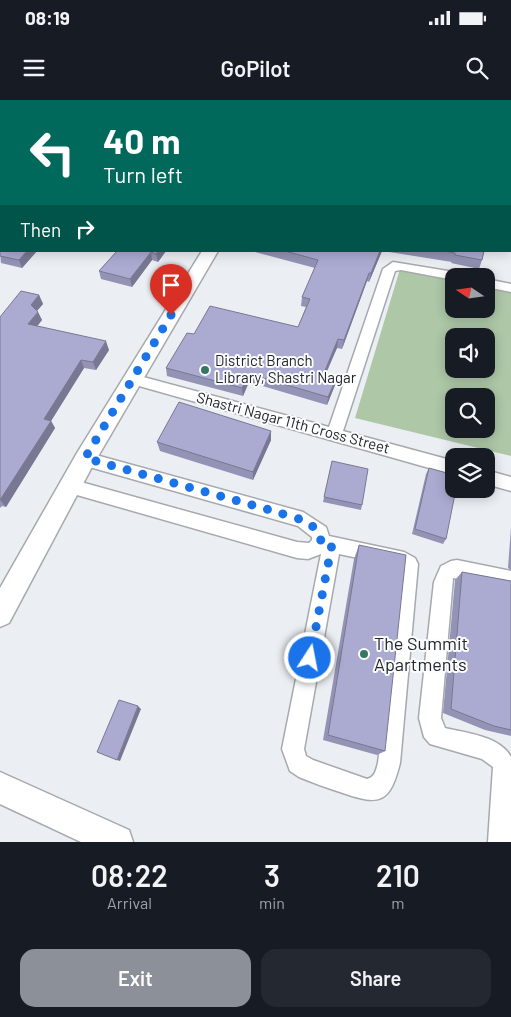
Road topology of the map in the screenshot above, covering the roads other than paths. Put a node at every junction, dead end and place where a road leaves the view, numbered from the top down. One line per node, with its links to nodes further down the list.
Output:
1 (209, 252): 6 (street)
2 (393, 266): 3 (street); 7 (street)
3 (445, 275)
4 (495, 285): 5 (street)
5 (511, 288)
6 (132, 379): 7 (street, Shastri Nagar 11th Cross Street); 8 (street)
7 (334, 435): 9 (street, Shastri Nagar 11th Cross Street)
8 (85, 458): 12 (street); 13 (street)
9 (445, 466)
10 (495, 480): 11 (street)
11 (511, 484)
12 (70, 486): 13 (street); 15 (street)
13 (327, 543): 13 (street)
14 (511, 580): 18 (street)
15 (0, 614)
16 (0, 788): 17 (street)
17 (117, 842)
18 (500, 842)

